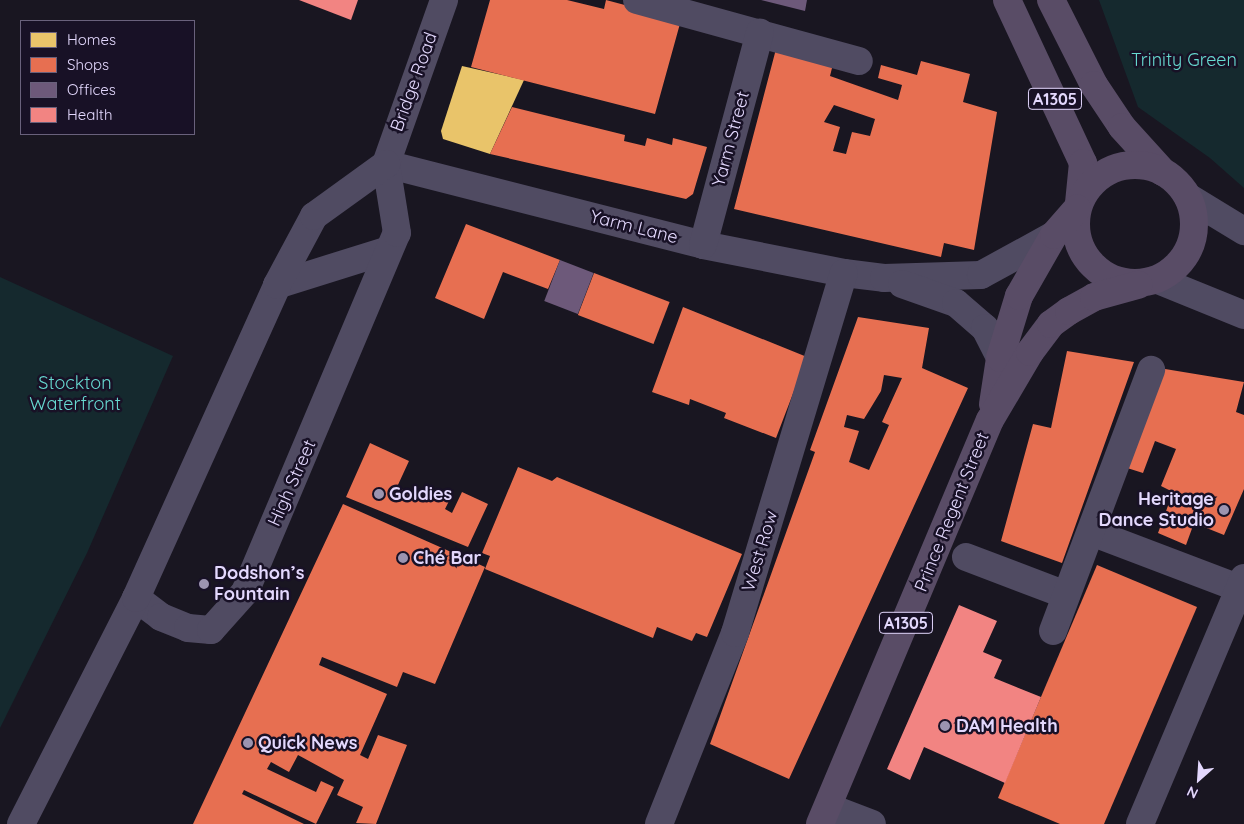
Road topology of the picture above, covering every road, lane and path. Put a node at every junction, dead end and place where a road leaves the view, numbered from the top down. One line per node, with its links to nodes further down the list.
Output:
1 (444, 0): 7 (street, Bridge Road)
2 (637, 0): 5 (street)
3 (1007, 0): 10 (main road, A1305)
4 (1051, 0): 8 (main road, A1305)
5 (760, 33): 6 (street); 13 (street, Yarm Street)
6 (859, 61)
7 (386, 164): 13 (street, Yarm Lane); 14 (street, High Street); 18 (street)
8 (1163, 172): 9 (main road, A1305); 10 (main road, A1305)
9 (1188, 197): 11 (street); 17 (main road, A1305)
10 (1078, 206): 12 (main road, Prince Regent Street / A1305); 17 (main road, A1305)
11 (1244, 231)
12 (1054, 235): 16 (street, Yarm Lane); 20 (main road, Prince Regent Street / A1305)
13 (703, 245): 15 (street, Yarm Lane)
14 (389, 250): 18 (street); 27 (street, High Street)
15 (844, 273): 16 (street, Yarm Lane); 31 (street, West Row)
16 (884, 278): 20 (street, Yarm Lane)
17 (1148, 282): 19 (street); 22 (main road, Prince Regent Street / A1305)
18 (275, 290): 27 (street)
19 (1244, 315)
20 (1000, 358): 22 (main road, Prince Regent Street / A1305)
21 (1151, 370): 23 (street)
22 (990, 420): 29 (main road, Prince Regent Street / A1305)
23 (1091, 532): 25 (street); 26 (street)
24 (966, 557): 26 (street)
25 (1242, 585): 33 (street)
26 (1066, 596): 28 (street)
27 (136, 598): 30 (street)
28 (1053, 630)
29 (824, 816): 32 (street)
30 (21, 824)
31 (659, 824)
32 (872, 824)
33 (1140, 824)

